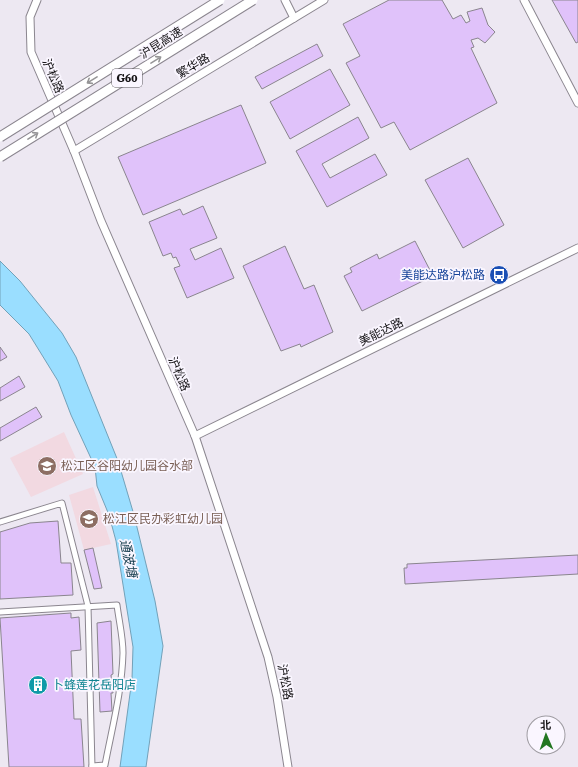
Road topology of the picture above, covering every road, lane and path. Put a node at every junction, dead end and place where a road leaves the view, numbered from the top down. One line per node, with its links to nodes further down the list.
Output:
1 (37, 0): 10 (main road, 沪松路)
2 (220, 0): 9 (highway, 沪昆高速 / G60, one-way to 9, bridge)
3 (253, 0): 11 (highway, 沪昆高速 / G60, one-way to 3, bridge)
4 (285, 0): 7 (main road)
5 (324, 0): 7 (main road, 繁华路)
6 (524, 0): 8 (main road)
7 (294, 18): 10 (main road, 繁华路)
8 (578, 103)
9 (0, 137)
10 (74, 151): 13 (main road, 沪松路)
11 (0, 157)
12 (578, 248): 13 (main road, 美能达路)
13 (194, 436): 18 (main road, 沪松路)
14 (0, 522): 15 (street)
15 (88, 606): 16 (street); 17 (street); 17 (street)
16 (0, 612)
17 (92, 766)
18 (288, 767)

